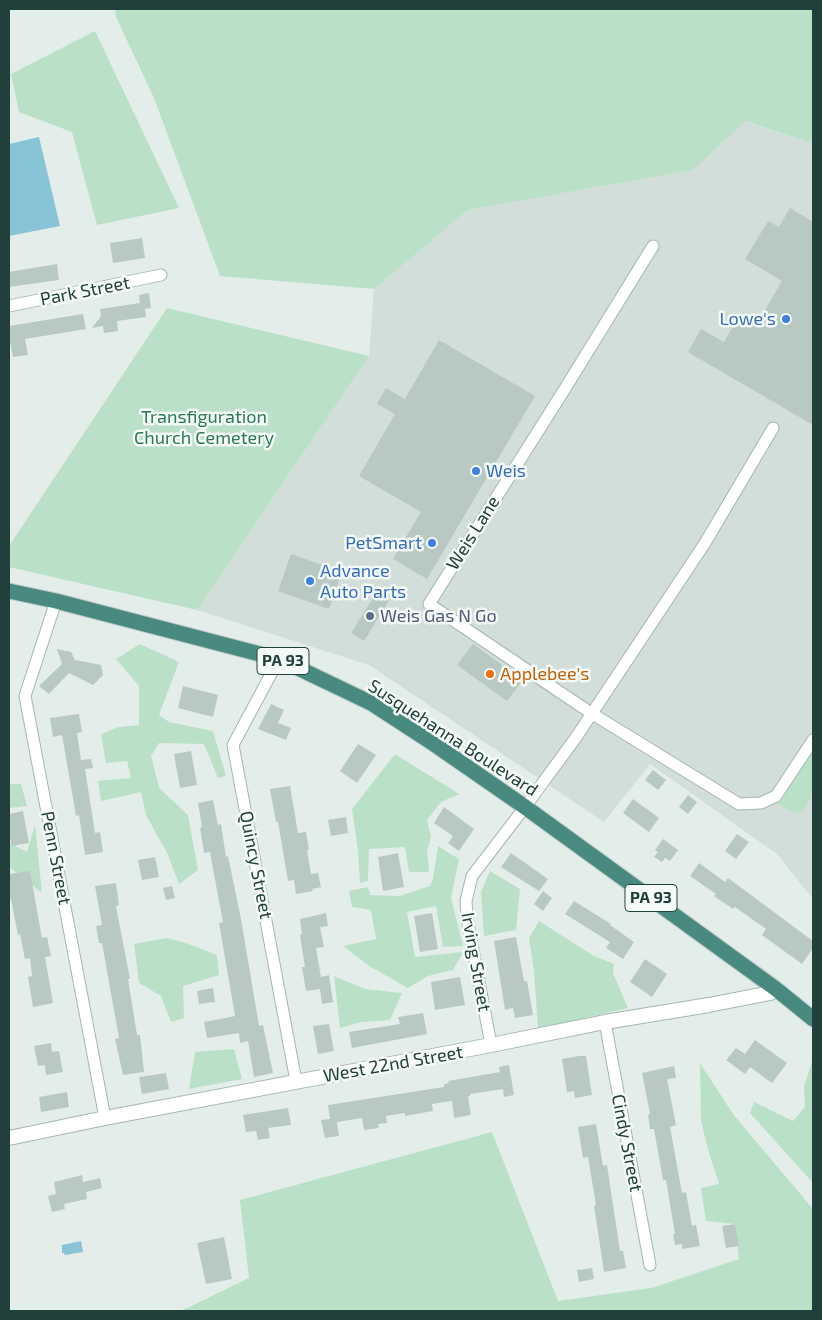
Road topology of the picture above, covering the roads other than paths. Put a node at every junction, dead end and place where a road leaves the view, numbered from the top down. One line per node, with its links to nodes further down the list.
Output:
1 (652, 246): 8 (street, Weis Lane)
2 (161, 275): 3 (street, Park Street)
3 (9, 306)
4 (773, 428): 8 (street)
5 (9, 591): 6 (highway, Susquehanna Boulevard / PA 93)
6 (56, 601): 7 (highway, Susquehanna Boulevard / PA 93); 17 (street, Penn Street)
7 (279, 659): 10 (highway, Susquehanna Boulevard / PA 93); 16 (street, Quincy Street)
8 (591, 713): 9 (street, Weis Lane); 10 (street)
9 (813, 740)
10 (525, 807): 11 (highway, Susquehanna Boulevard / PA 93); 15 (street, Irving Street)
11 (776, 989): 12 (highway, Susquehanna Boulevard / PA 93); 13 (highway, Susquehanna Boulevard / PA 93); 14 (street, West 22nd Street)
12 (813, 1007)
13 (813, 1019)
14 (604, 1022): 15 (street, West 22nd Street); 19 (street, Cindy Street)
15 (492, 1045): 16 (street, West 22nd Street)
16 (296, 1081): 17 (street, West 22nd Street)
17 (105, 1118): 18 (street, West 22nd Street)
18 (9, 1138)
19 (650, 1265)

